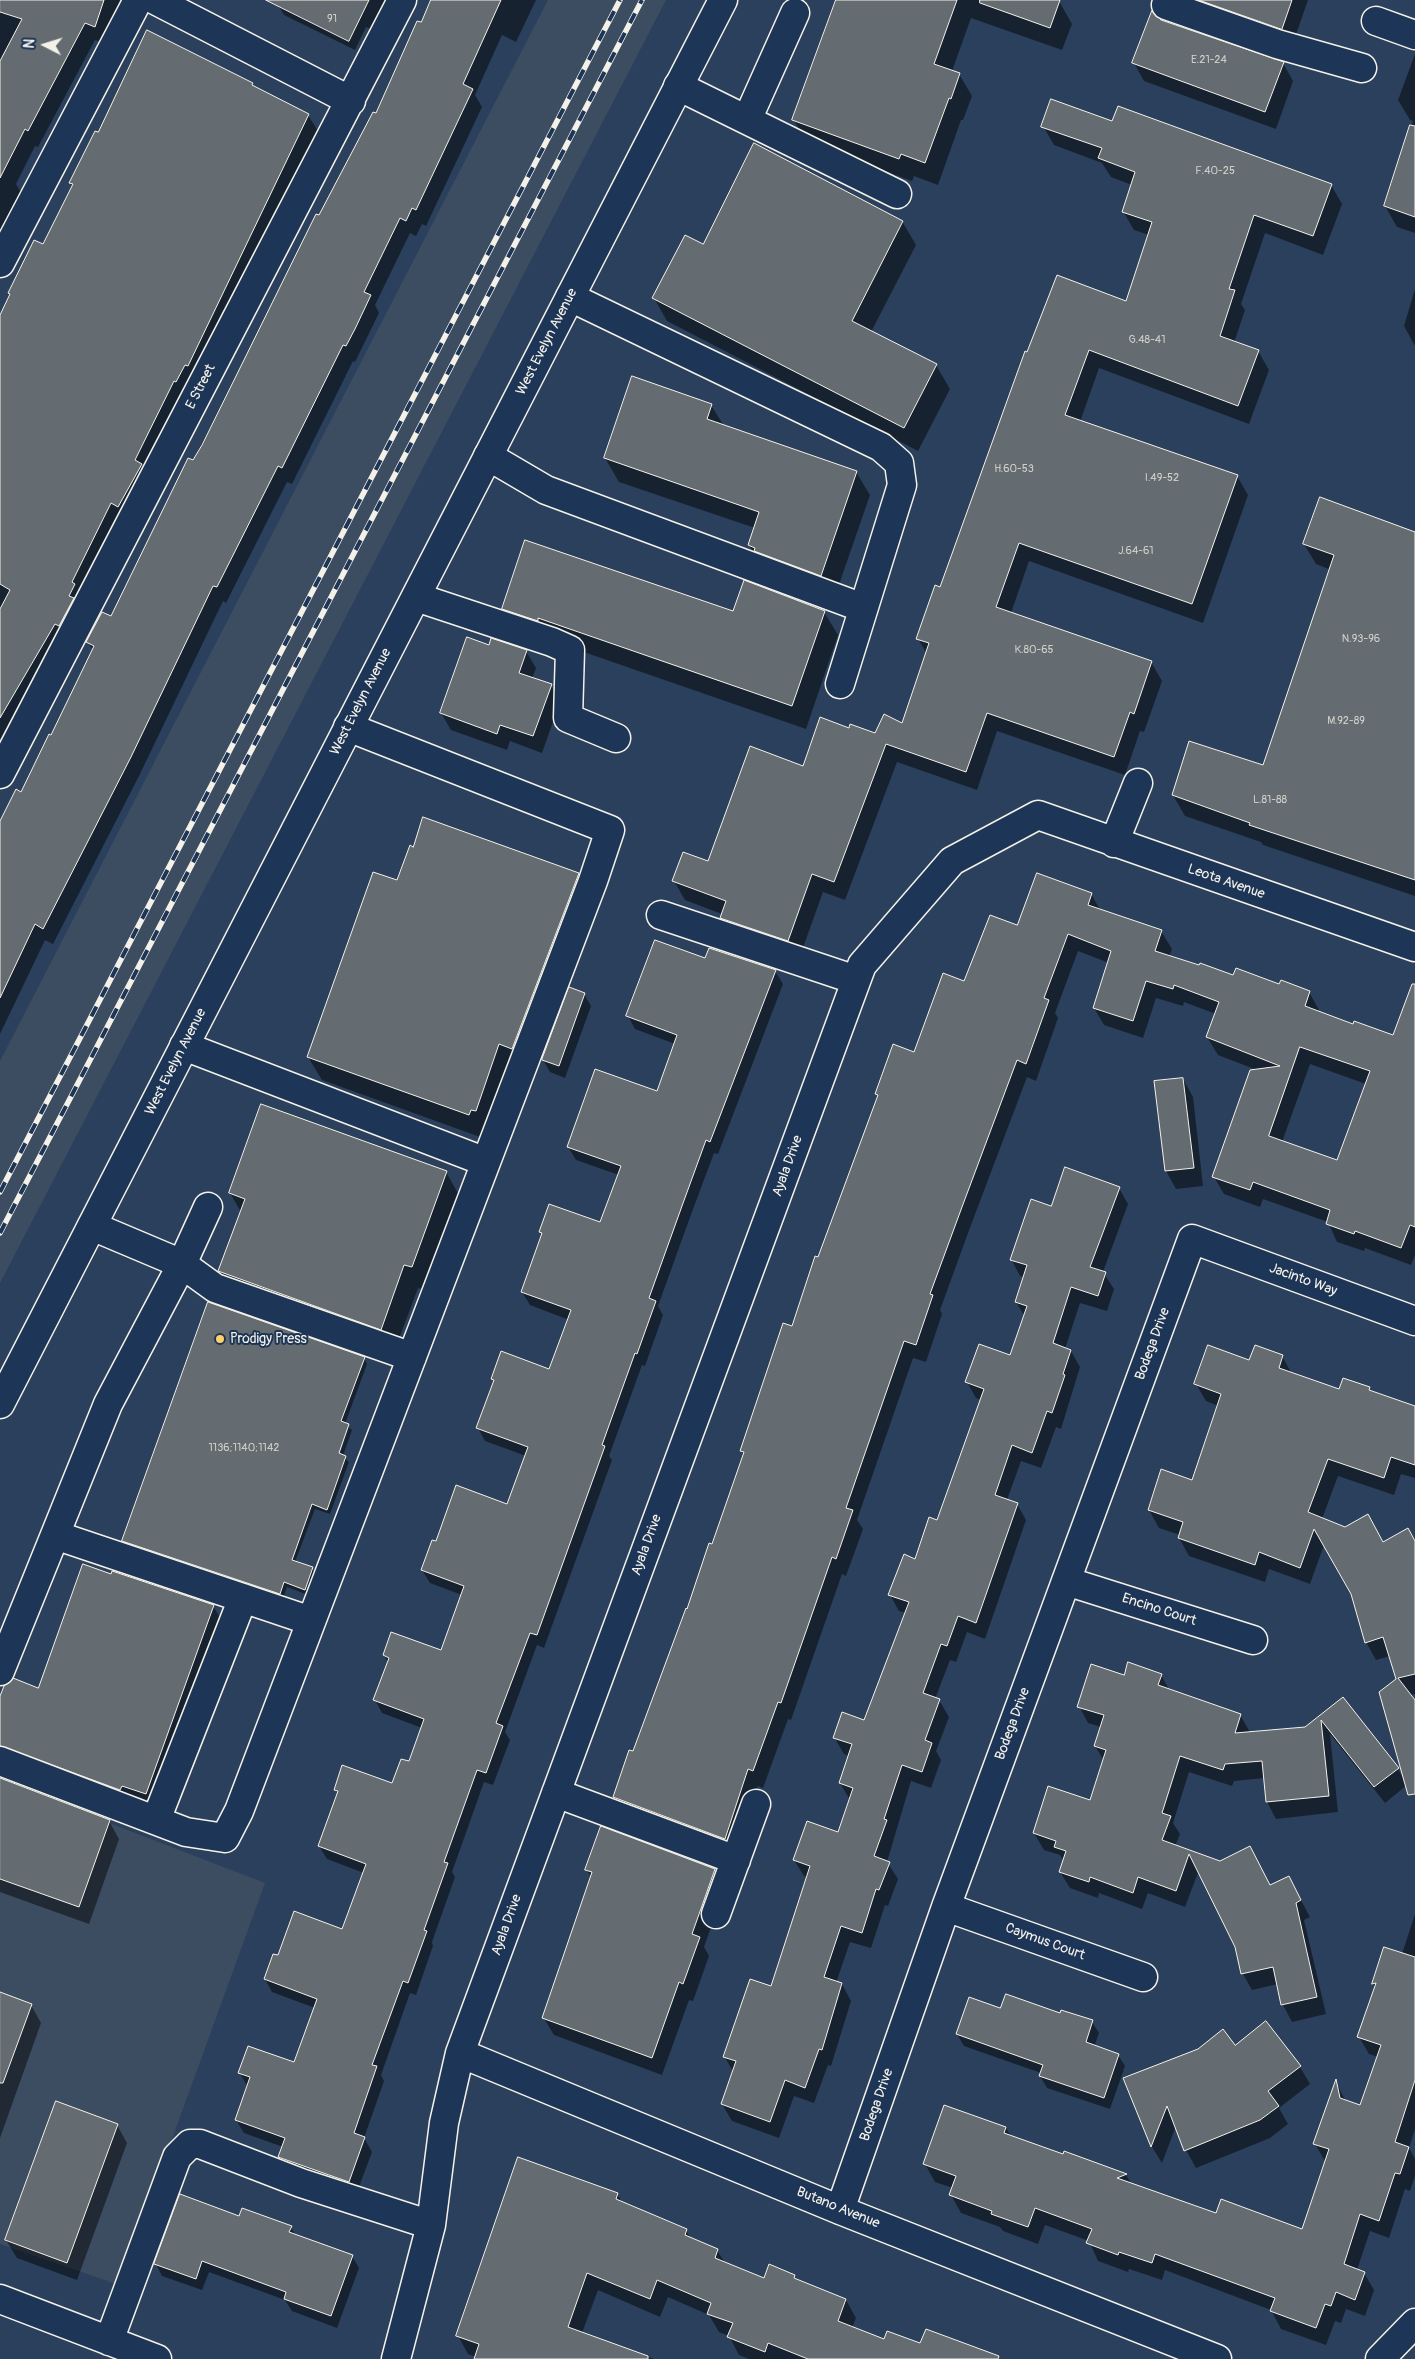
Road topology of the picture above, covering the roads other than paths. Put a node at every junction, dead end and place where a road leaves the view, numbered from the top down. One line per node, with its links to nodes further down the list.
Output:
1 (138, 0): 14 (street)
2 (155, 0): 11 (street)
3 (402, 0): 11 (street, E Street)
4 (723, 0): 10 (street, West Evelyn Avenue)
5 (1166, 5): 9 (street)
6 (795, 13): 12 (street)
7 (1376, 20): 8 (street)
8 (1415, 35)
9 (1362, 68)
10 (678, 86): 12 (street); 15 (street, West Evelyn Avenue)
11 (351, 100): 22 (street, E Street)
12 (747, 120): 13 (street)
13 (897, 194)
14 (0, 262)
15 (570, 297): 16 (street, West Evelyn Avenue); 18 (street)
16 (488, 456): 17 (street, West Evelyn Avenue); 18 (street)
17 (416, 597): 20 (street, West Evelyn Avenue); 21 (street)
18 (863, 608): 19 (street)
19 (840, 684)
20 (348, 727): 29 (street, West Evelyn Avenue); 30 (street)
21 (616, 738)
22 (0, 774)
23 (1138, 783): 25 (street)
24 (1038, 815): 25 (street, Leota Avenue); 28 (street, Ayala Drive)
25 (1114, 843): 27 (street, Leota Avenue)
26 (660, 915): 28 (street)
27 (1415, 947)
28 (856, 980): 45 (street, Ayala Drive)
29 (184, 1046): 30 (street); 32 (street, West Evelyn Avenue)
30 (486, 1162): 36 (street)
31 (208, 1207): 34 (street)
32 (92, 1226): 34 (street); 37 (street, West Evelyn Avenue)
33 (1192, 1240): 35 (street, Jacinto Way); 39 (street, Bodega Drive)
34 (182, 1264): 36 (street); 38 (street)
35 (1415, 1321)
36 (412, 1357): 41 (street)
37 (0, 1404)
38 (55, 1535): 40 (street); 43 (street)
39 (1066, 1581): 42 (street, Encino Court); 49 (street, Bodega Drive)
40 (243, 1598): 41 (street); 47 (street)
41 (311, 1621): 47 (street)
42 (1253, 1640)
43 (0, 1671)
44 (0, 1761): 47 (street)
45 (556, 1793): 48 (street); 52 (street, Ayala Drive)
46 (756, 1804): 48 (street)
47 (156, 1820)
48 (736, 1860): 50 (street)
49 (946, 1907): 51 (street, Caymus Court); 53 (street, Bodega Drive)
50 (716, 1914)
51 (1143, 1977)
52 (460, 2053): 53 (street, Butano Avenue); 54 (street, Ayala Drive)
53 (840, 2210): 60 (street, Butano Avenue)
54 (431, 2225): 57 (street); 59 (street, Ayala Drive)
55 (0, 2300): 57 (street)
56 (1415, 2323): 61 (street)
57 (110, 2341): 58 (street)
58 (157, 2359)
59 (396, 2359)
60 (1217, 2359)
61 (1380, 2359)

